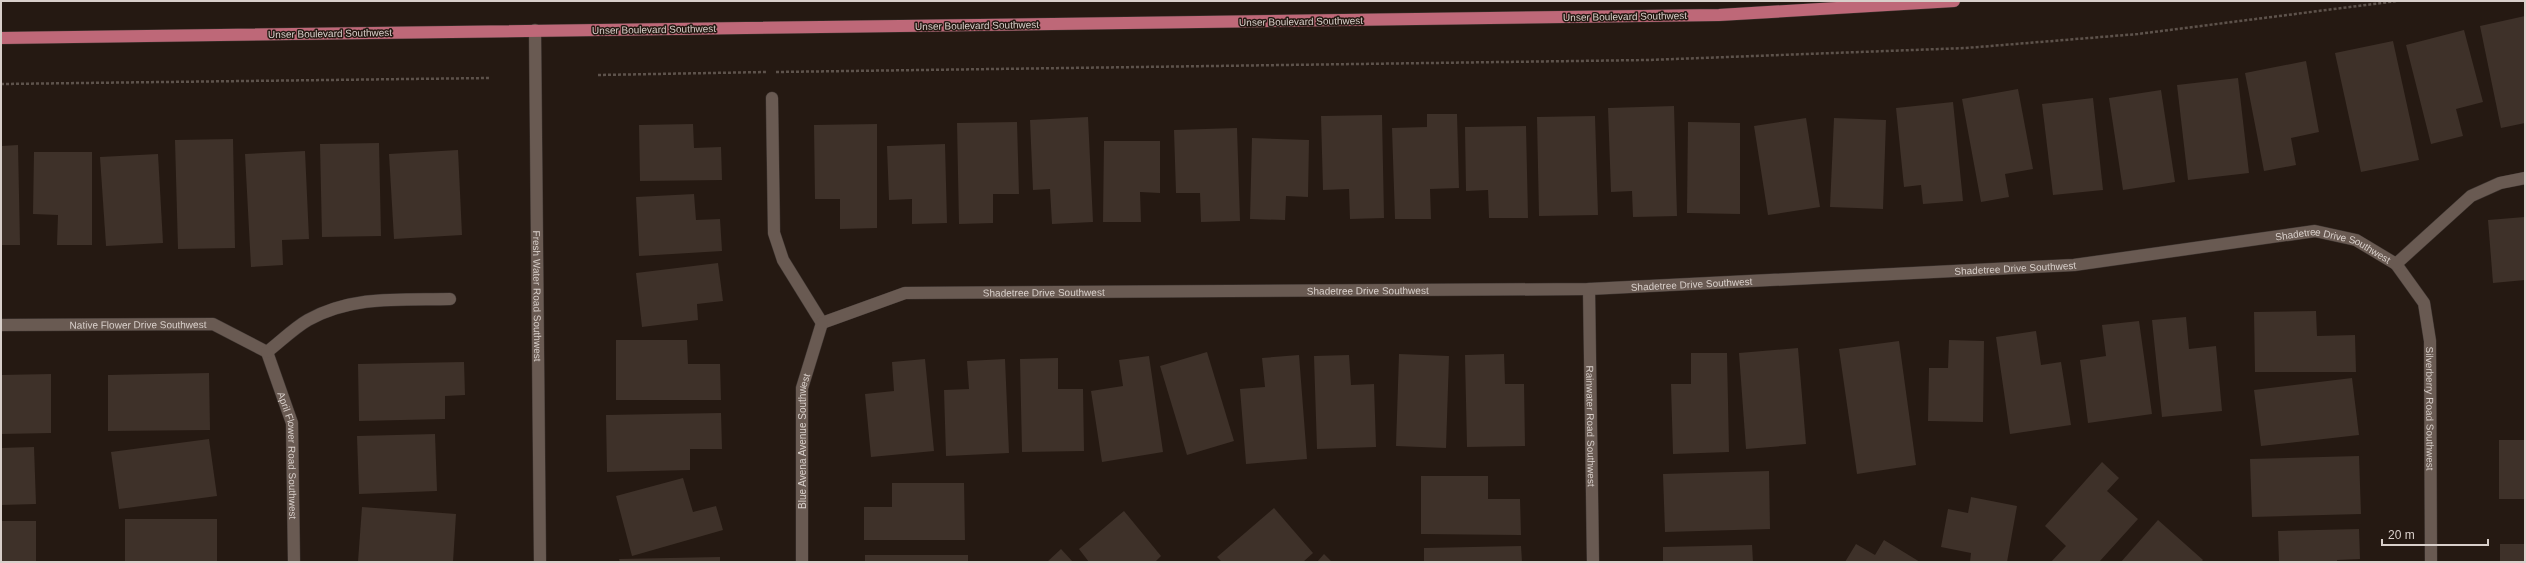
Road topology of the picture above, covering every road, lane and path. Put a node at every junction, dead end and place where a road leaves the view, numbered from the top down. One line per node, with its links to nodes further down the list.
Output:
1 (1954, 1): 3 (main road, Unser Boulevard Southwest)
2 (2397, 1): 5 (path)
3 (535, 30): 4 (main road, Unser Boulevard Southwest); 17 (street, Fresh Water Road Southwest)
4 (1, 38)
5 (598, 75)
6 (490, 78): 7 (path)
7 (1, 84)
8 (772, 98): 13 (street)
9 (2525, 178): 10 (street, Shadetree Drive Southwest)
10 (2396, 264): 11 (street, Shadetree Drive Southwest); 20 (street, Silverberry Road Southwest)
11 (1589, 289): 13 (street, Shadetree Drive Southwest); 19 (street, Rainwater Road Southwest)
12 (450, 299): 15 (street)
13 (822, 323): 18 (street, Blue Avena Avenue Southwest)
14 (1, 325): 15 (street, Native Flower Drive Southwest)
15 (267, 352): 16 (street, April Flower Road Southwest)
16 (294, 562)
17 (540, 562)
18 (802, 562)
19 (1593, 562)
20 (2431, 562)

